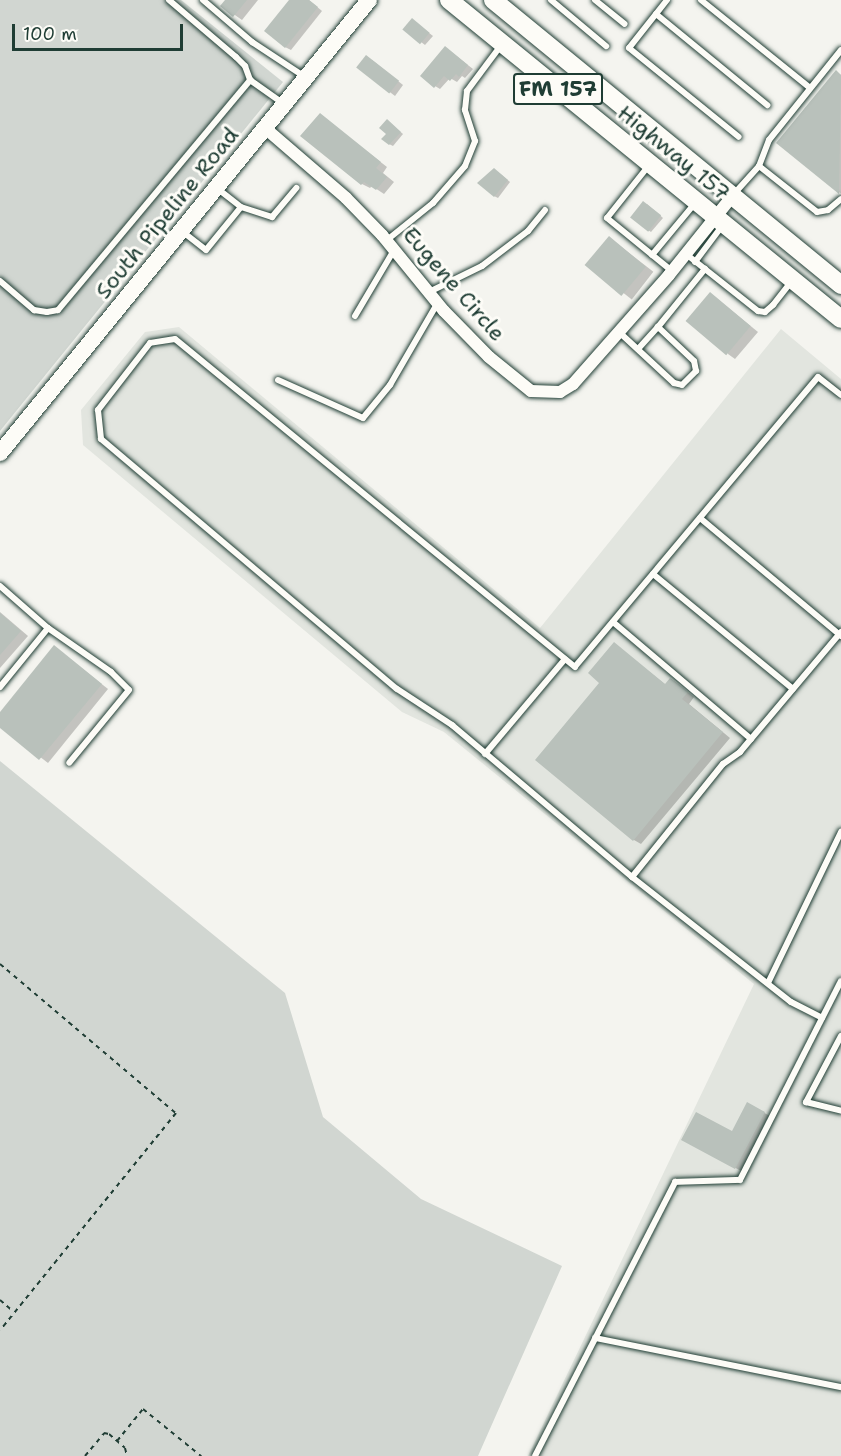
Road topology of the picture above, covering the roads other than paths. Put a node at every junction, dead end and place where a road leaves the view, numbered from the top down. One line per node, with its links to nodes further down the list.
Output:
1 (169, 0): 16 (lane)
2 (203, 0): 15 (lane)
3 (369, 0): 15 (street, South Pipeline Road)
4 (449, 0): 12 (main road, Highway 157 / FM 157)
5 (493, 0): 26 (main road, Highway 157 / FM 157)
6 (551, 0): 13 (lane)
7 (595, 0): 11 (lane)
8 (667, 0): 10 (lane)
9 (701, 0): 17 (lane)
10 (656, 14): 19 (lane); 21 (lane)
11 (625, 24)
12 (503, 44): 22 (main road, Highway 157 / FM 157); 33 (lane)
13 (606, 46)
14 (841, 50): 17 (lane)
15 (306, 77): 18 (street, South Pipeline Road)
16 (250, 80): 18 (lane); 39 (lane)
17 (810, 88): 23 (lane)
18 (284, 105): 20 (street, South Pipeline Road)
19 (767, 105)
20 (265, 128): 24 (street, South Pipeline Road); 33 (street, Eugene Circle)
21 (739, 137)
22 (650, 165): 28 (main road, Highway 157 / FM 157); 34 (lane)
23 (759, 166): 26 (lane); 27 (lane)
24 (217, 188): 29 (lane); 32 (street, South Pipeline Road)
25 (296, 188): 29 (lane)
26 (733, 195): 31 (street, Eugene Circle); 40 (main road, Highway 157 / FM 157)
27 (841, 199)
28 (696, 202): 31 (main road, Highway 157 / FM 157); 34 (lane)
29 (241, 207): 32 (lane)
30 (545, 210): 41 (lane)
31 (719, 221): 35 (street, Eugene Circle); 38 (main road, Highway 157 / FM 157)
32 (182, 231): 50 (street, South Pipeline Road)
33 (391, 245): 41 (street, Eugene Circle); 43 (lane)
34 (652, 255): 37 (lane)
35 (690, 258): 36 (lane); 37 (street, Eugene Circle)
36 (705, 269): 38 (lane); 45 (lane)
37 (672, 271): 46 (street, Eugene Circle)
38 (793, 280): 44 (main road, Highway 157 / FM 157)
39 (0, 281)
40 (841, 285)
41 (429, 292): 42 (street, Eugene Circle)
42 (438, 303): 46 (street, Eugene Circle); 48 (lane)
43 (355, 316)
44 (841, 319)
45 (658, 327): 47 (lane); 47 (lane)
46 (619, 331): 47 (lane)
47 (638, 349)
48 (278, 380)
49 (841, 395): 51 (lane)
50 (0, 453)
51 (700, 518): 52 (lane); 56 (lane)
52 (652, 574): 54 (lane); 59 (lane)
53 (0, 586): 55 (lane)
54 (613, 622): 57 (lane); 60 (lane)
55 (48, 628): 58 (lane); 62 (lane)
56 (840, 634): 59 (lane)
57 (566, 659): 61 (lane); 61 (lane)
58 (0, 687)
59 (793, 689): 60 (lane)
60 (751, 739): 64 (lane)
61 (485, 754): 64 (lane)
62 (69, 763)
63 (841, 832): 66 (lane)
64 (632, 877): 66 (lane)
65 (841, 981): 67 (lane)
66 (768, 983): 67 (lane)
67 (822, 1018): 70 (lane)
68 (841, 1036): 69 (lane)
69 (841, 1111)
70 (595, 1338): 71 (lane); 72 (lane)
71 (841, 1387)
72 (535, 1456)

